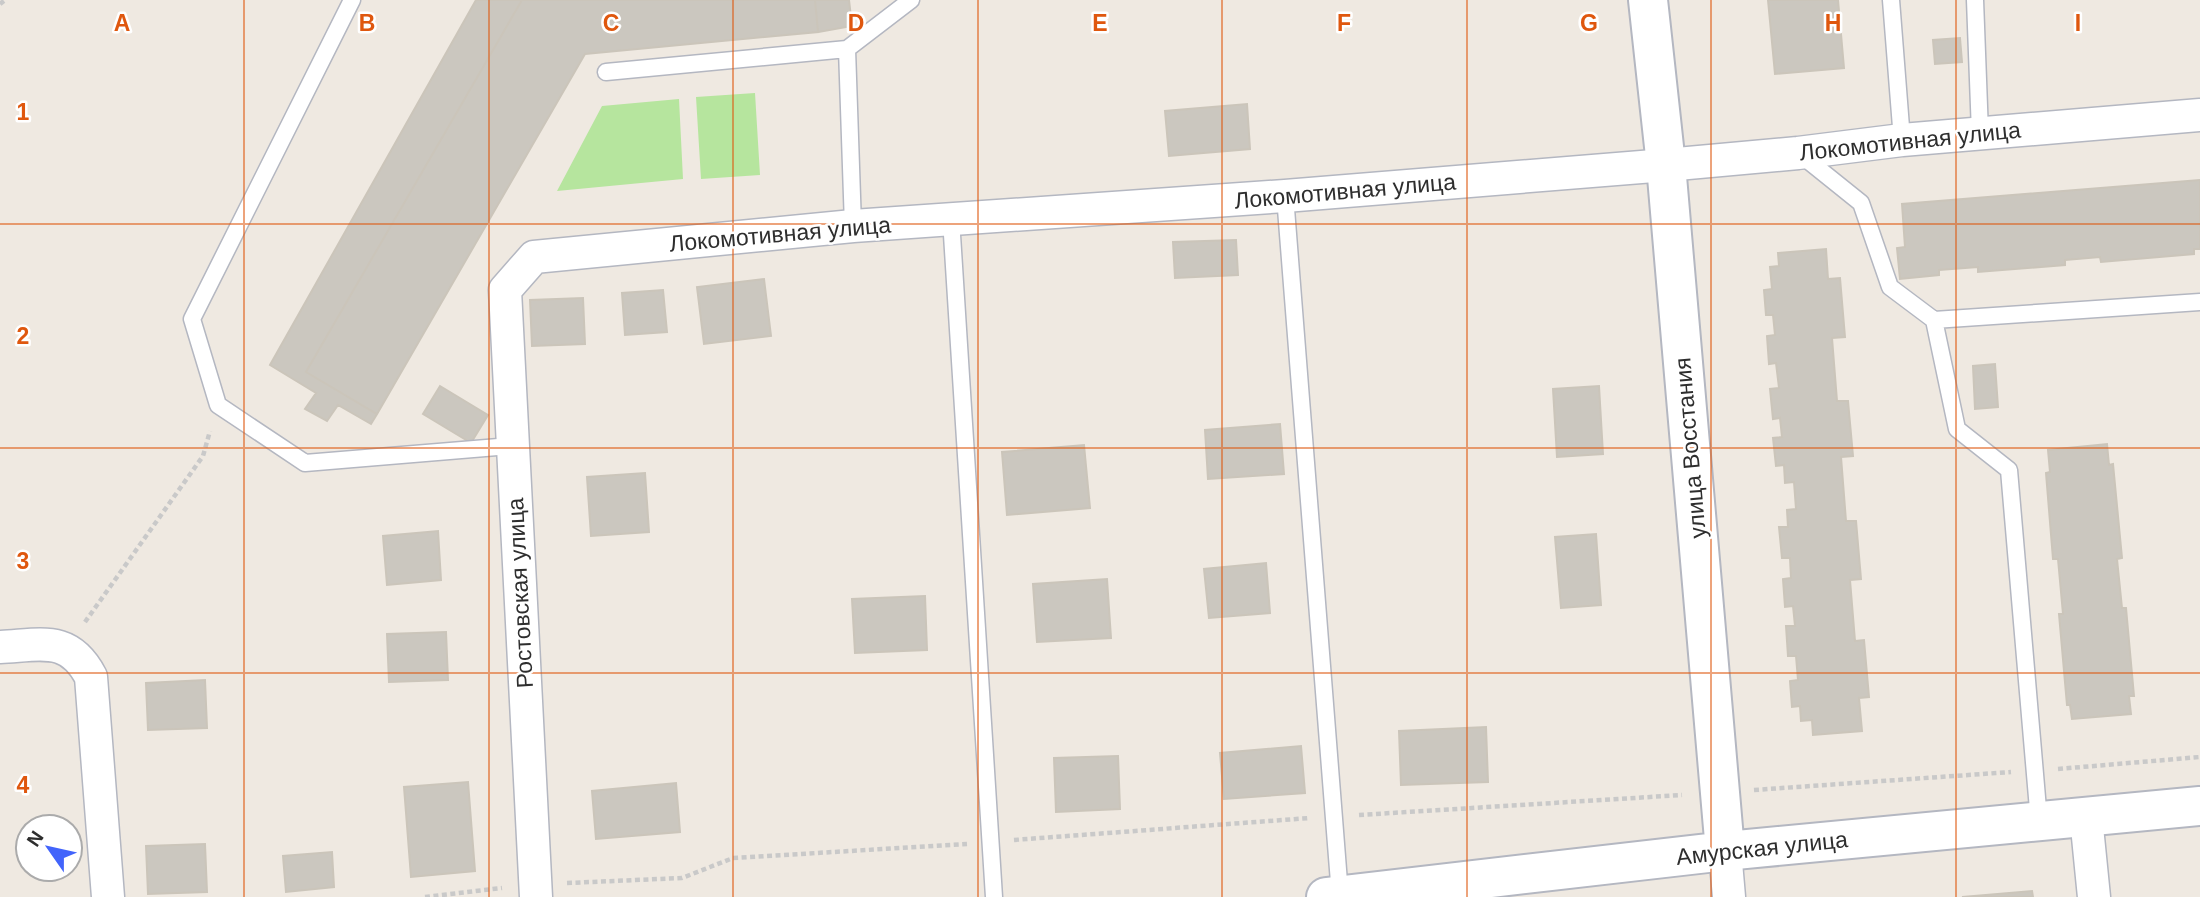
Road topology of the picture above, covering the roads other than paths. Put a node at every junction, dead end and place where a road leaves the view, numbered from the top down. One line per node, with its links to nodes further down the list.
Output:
1 (352, 0): 19 (lane)
2 (911, 0): 6 (lane)
3 (1648, 0): 12 (street, улица Восстания)
4 (1891, 0): 10 (lane)
5 (1975, 0): 9 (lane)
6 (848, 49): 7 (lane); 15 (lane)
7 (606, 72)
8 (2200, 115): 9 (street, Локомотивная улица)
9 (1980, 133): 10 (street, Локомотивная улица)
10 (1902, 140): 11 (street, Локомотивная улица)
11 (1798, 153): 12 (street, Локомотивная улица); 18 (lane)
12 (1666, 165): 13 (street, Локомотивная улица); 24 (street, улица Восстания)
13 (1285, 196): 14 (street, Локомотивная улица); 25 (lane)
14 (951, 219): 15 (street, Локомотивная улица); 28 (lane)
15 (853, 226): 16 (street, Локомотивная улица)
16 (505, 289): 19 (street, Ростовская улица)
17 (2200, 302): 18 (lane)
18 (1934, 320): 23 (lane)
19 (511, 446): 27 (street, Ростовская улица)
20 (0, 647): 26 (street)
21 (2200, 806): 22 (street, Амурская улица)
22 (2086, 817): 23 (street, Амурская улица); 30 (street)
23 (2039, 821): 24 (street, Амурская улица)
24 (1725, 851): 25 (street, Амурская улица); 29 (street, улица Восстания)
25 (1333, 896)
26 (108, 897)
27 (536, 897)
28 (994, 897)
29 (1729, 897)
30 (2094, 897)

